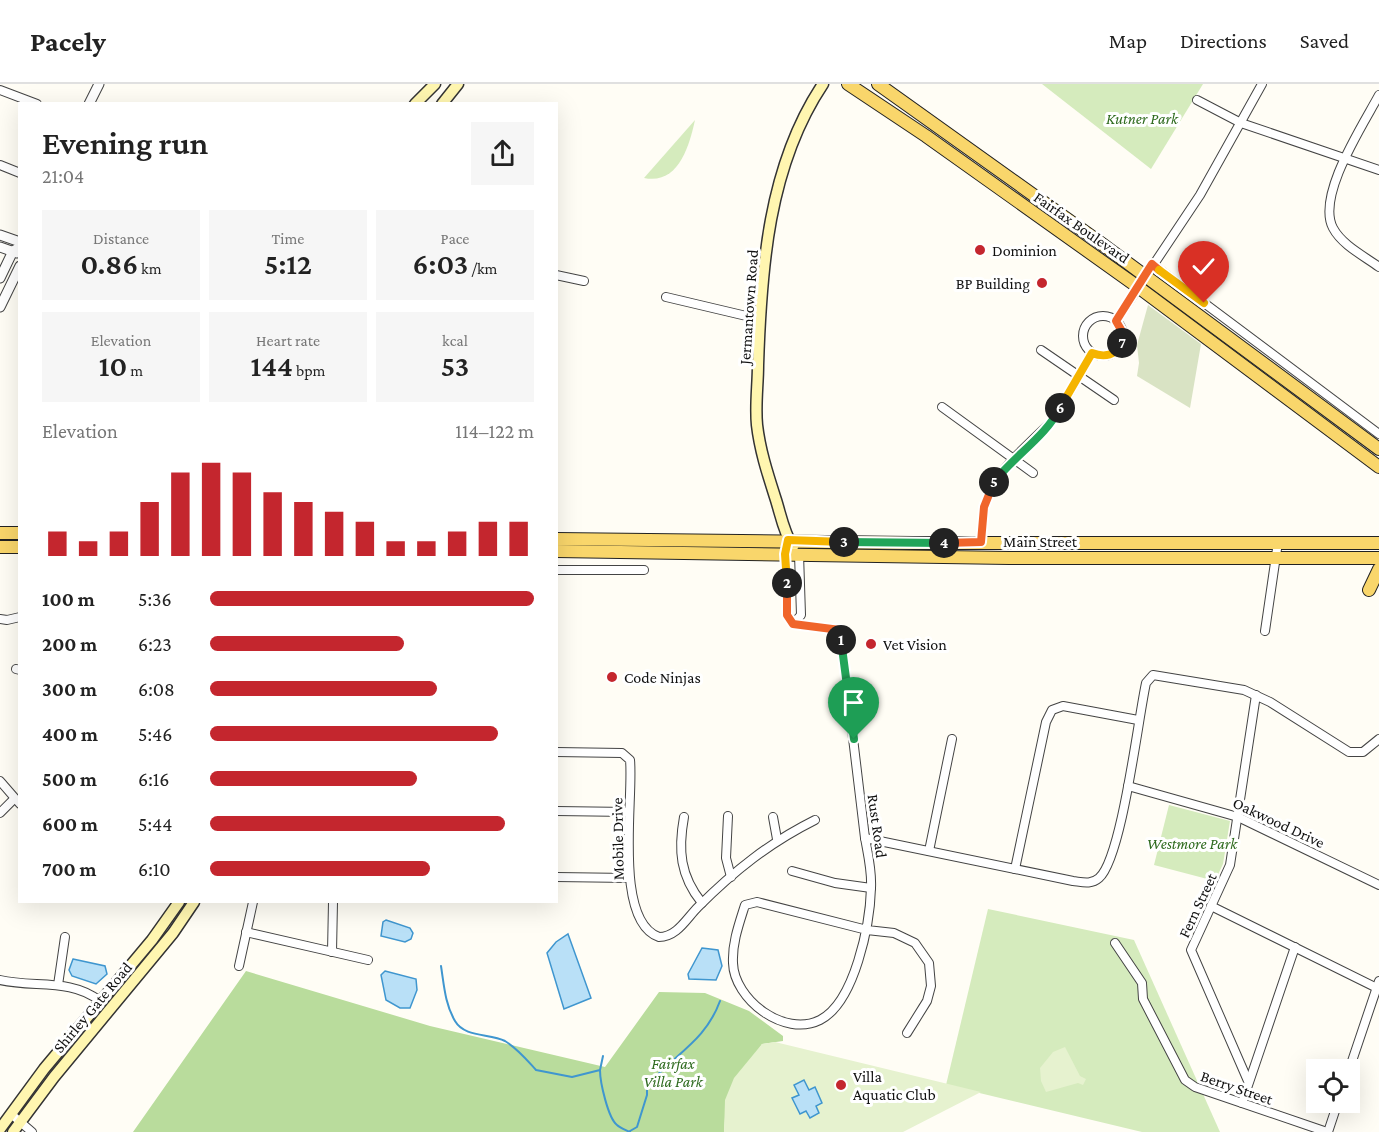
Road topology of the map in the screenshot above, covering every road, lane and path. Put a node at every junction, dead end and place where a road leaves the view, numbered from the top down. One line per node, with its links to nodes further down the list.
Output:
1 (2, 84): 9 (street)
2 (99, 84): 13 (street)
3 (435, 84): 14 (main road)
4 (458, 84): 15 (main road)
5 (823, 84): 40 (main road, Jermantown Road)
6 (848, 84): 18 (main road, Fairfax Boulevard)
7 (878, 84): 16 (main road, Fairfax Boulevard)
8 (1263, 84): 17 (street)
9 (0, 89): 12 (street)
10 (1379, 95): 19 (street)
11 (1197, 100): 17 (street)
12 (32, 102)
13 (90, 102)
14 (418, 102)
15 (444, 102)
16 (923, 117): 18 (main road); 23 (main road, Fairfax Boulevard)
17 (1241, 123): 19 (street); 29 (street)
18 (912, 127): 24 (main road, Fairfax Boulevard)
19 (1345, 159): 21 (street); 30 (street)
20 (0, 165): 22 (street)
21 (1379, 170)
22 (18, 171)
23 (1008, 177): 24 (main road); 33 (main road, Fairfax Boulevard)
24 (997, 187): 36 (main road, Fairfax Boulevard)
25 (0, 235): 26 (street)
26 (18, 241)
27 (0, 247): 28 (street)
28 (17, 251): 34 (street)
29 (1152, 264): 33 (street); 39 (street)
30 (1379, 267)
31 (18, 270): 38 (street)
32 (558, 275): 35 (street)
33 (1145, 275): 36 (street); 41 (main road, Fairfax Boulevard)
34 (0, 279)
35 (584, 281)
36 (1138, 287): 42 (street); 47 (main road, Fairfax Boulevard)
37 (666, 297): 40 (street)
38 (0, 307)
39 (1212, 309): 41 (street); 45 (street)
40 (759, 319): 57 (main road, Jermantown Road)
41 (1203, 320): 45 (main road, Fairfax Boulevard)
42 (1116, 321): 44 (street); 44 (street)
43 (1041, 350): 46 (street)
44 (1092, 353): 46 (street)
45 (1273, 362): 47 (street); 50 (street); 51 (main road, Fairfax Boulevard)
46 (1077, 375): 48 (street); 52 (street)
47 (1260, 378): 53 (main road, Fairfax Boulevard)
48 (1114, 400)
49 (942, 407): 52 (street)
50 (1379, 434)
51 (1379, 448)
52 (1013, 459): 54 (street); 58 (street)
53 (1379, 467)
54 (1033, 473)
55 (0, 533): 56 (main road)
56 (18, 533)
57 (788, 540): 58 (main road, Main Street); 59 (main road, Main Street); 65 (main road, Jermantown Road); 66 (main road, Jermantown Road)
58 (981, 542): 61 (main road, Main Street)
59 (558, 543)
60 (558, 543): 65 (main road, Main Street)
61 (1278, 543): 62 (main road, Main Street); 67 (street)
62 (1379, 543)
63 (0, 547): 64 (main road)
64 (18, 547)
65 (785, 554): 66 (main road, Main Street); 75 (street)
66 (799, 554): 67 (main road, Main Street); 75 (street)
67 (1277, 557): 68 (main road, Main Street); 76 (street)
68 (1379, 558)
69 (1379, 568): 72 (main road)
70 (558, 570): 71 (street)
71 (644, 570)
72 (1370, 590)
73 (18, 617): 74 (street)
74 (0, 619)
75 (793, 624): 93 (street, Rust Road)
76 (1265, 631)
77 (1256, 695): 78 (street); 80 (street); 91 (street, Fern Street)
78 (1138, 720): 83 (street); 96 (street)
79 (952, 739): 95 (street)
80 (1379, 739)
81 (558, 752): 86 (street, Mobile Drive)
82 (0, 781): 84 (street)
83 (1128, 786): 91 (street, Oakwood Drive); 96 (street)
84 (17, 801): 87 (street)
85 (558, 811): 86 (street)
86 (629, 812): 100 (street, Mobile Drive)
87 (0, 813)
88 (728, 816): 99 (street)
89 (684, 817): 107 (street)
90 (773, 817): 94 (street)
91 (1238, 817): 101 (street, Oakwood Drive); 108 (street, Fern Street)
92 (815, 820): 94 (street, Mobile Drive)
93 (865, 838): 95 (street); 102 (street, Rust Road)
94 (777, 839): 99 (street, Mobile Drive)
95 (929, 851): 96 (street)
96 (1015, 869)
97 (792, 871): 102 (street)
98 (558, 877): 100 (street)
99 (731, 877): 107 (street, Mobile Drive)
100 (629, 878): 107 (street, Mobile Drive)
101 (1379, 885)
102 (871, 888): 109 (street, Rust Road)
103 (178, 903): 120 (main road, Shirley Gate Road)
104 (193, 903): 127 (main road, Shirley Gate Road)
105 (253, 903): 110 (street)
106 (333, 903): 114 (street)
107 (702, 903)
108 (1211, 906): 113 (street); 123 (street, Fern Street)
109 (867, 930): 109 (street); 121 (street)
110 (246, 932): 114 (street); 116 (street)
111 (65, 937): 118 (street)
112 (1115, 943): 124 (street, Berry Street)
113 (1295, 947): 119 (street); 123 (street)
114 (332, 952): 115 (street)
115 (368, 960)
116 (238, 966)
117 (0, 980): 118 (street)
118 (58, 985): 120 (street)
119 (1378, 985): 122 (street)
120 (100, 1001): 126 (main road, Shirley Gate Road)
121 (907, 1033)
122 (1353, 1059)
123 (1248, 1081): 124 (street)
124 (1242, 1103): 131 (street, Berry Street)
125 (1334, 1113): 131 (street)
126 (10, 1114): 127 (street); 128 (main road, Shirley Gate Road)
127 (20, 1122): 129 (main road, Shirley Gate Road); 130 (street)
128 (0, 1130)
129 (13, 1132)
130 (32, 1132)
131 (1328, 1132)

